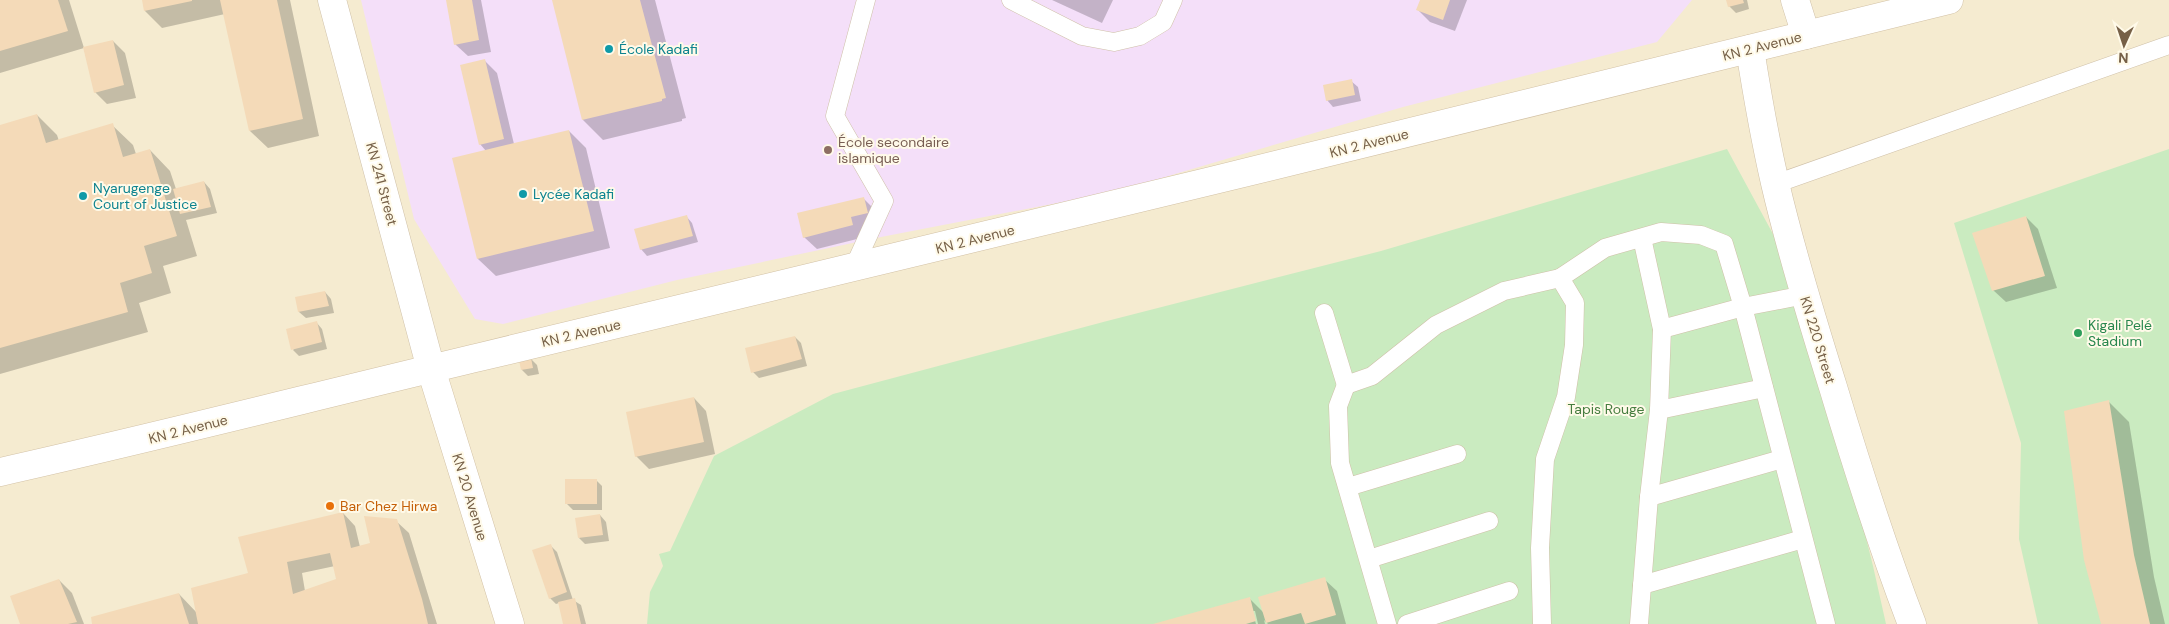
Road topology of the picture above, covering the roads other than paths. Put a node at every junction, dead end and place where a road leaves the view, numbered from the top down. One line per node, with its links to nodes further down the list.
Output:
1 (332, 0): 18 (main road, KN 241 Street)
2 (866, 0): 12 (lane)
3 (1011, 0): 4 (lane)
4 (1172, 0)
5 (1795, 0): 7 (main road)
6 (1949, 0): 7 (main road, KN 2 Avenue)
7 (1806, 35): 9 (main road, KN 2 Avenue)
8 (2169, 45): 10 (lane)
9 (1750, 49): 10 (main road, KN 220 Street); 12 (main road, KN 2 Avenue)
10 (1775, 184): 14 (main road, KN 220 Street)
11 (1642, 238): 13 (lane); 15 (lane); 17 (lane)
12 (853, 269): 18 (main road, KN 2 Avenue)
13 (1560, 278): 19 (lane); 36 (lane)
14 (1805, 295): 15 (lane); 38 (main road, KN 220 Street)
15 (1743, 307): 17 (lane); 20 (lane)
16 (1324, 314): 19 (lane)
17 (1662, 330): 21 (lane)
18 (431, 369): 24 (main road, KN 2 Avenue); 33 (main road, KN 20 Avenue)
19 (1346, 385): 25 (lane)
20 (1764, 388): 21 (lane); 23 (lane)
21 (1659, 410): 26 (lane)
22 (1457, 454): 25 (lane)
23 (1782, 459): 26 (lane); 28 (lane)
24 (0, 472)
25 (1348, 487): 29 (lane)
26 (1649, 497): 30 (lane)
27 (1489, 521): 29 (lane)
28 (1803, 539): 30 (lane); 32 (lane)
29 (1368, 558): 34 (lane)
30 (1642, 584): 37 (lane)
31 (1509, 591): 35 (lane)
32 (1823, 623)
33 (510, 624)
34 (1387, 624)
35 (1407, 624)
36 (1542, 624)
37 (1639, 624)
38 (1912, 624)

